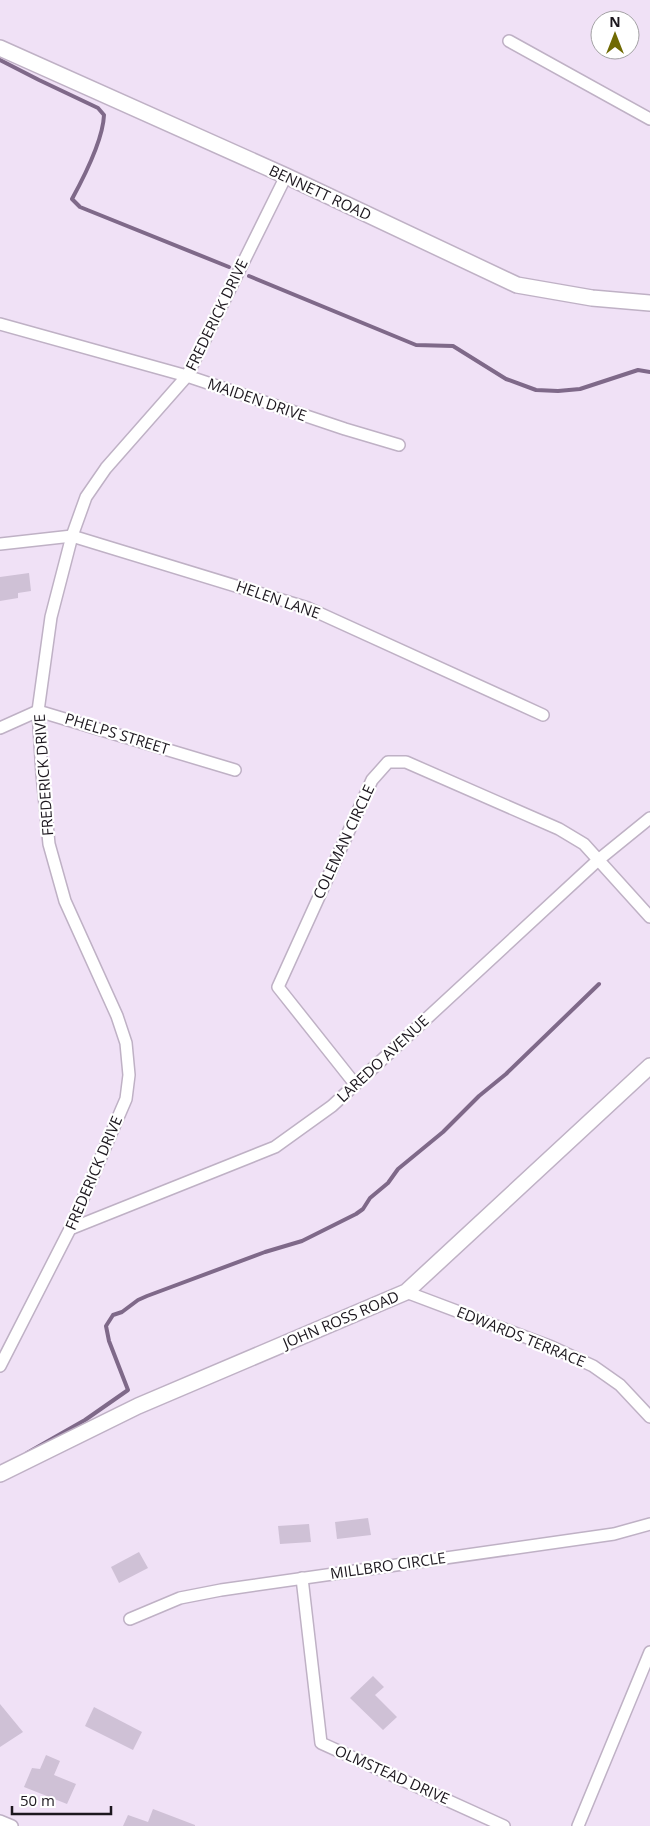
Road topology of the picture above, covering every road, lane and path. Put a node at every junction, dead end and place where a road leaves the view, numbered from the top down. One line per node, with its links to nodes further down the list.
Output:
1 (509, 41): 3 (street)
2 (0, 48): 4 (street, BENNETT ROAD)
3 (650, 119)
4 (286, 176): 5 (street, BENNETT ROAD); 7 (street, FREDERICK DRIVE)
5 (650, 303)
6 (0, 324): 7 (street, MAIDEN DRIVE)
7 (188, 376): 8 (street, MAIDEN DRIVE); 9 (street, FREDERICK DRIVE)
8 (399, 445)
9 (72, 536): 10 (street, HELEN LANE); 11 (street, FREDERICK DRIVE); 12 (street, HELEN LANE)
10 (0, 544)
11 (38, 711): 13 (street); 14 (street, PHELPS STREET); 20 (street, FREDERICK DRIVE)
12 (543, 715)
13 (0, 728)
14 (235, 770)
15 (650, 818): 16 (street, LAREDO AVENUE)
16 (597, 860): 17 (street, COLEMAN CIRCLE); 19 (street, LAREDO AVENUE); 19 (street, COLEMAN CIRCLE)
17 (650, 917)
18 (650, 1066): 21 (street, JOHN ROSS ROAD)
19 (355, 1084): 20 (street, LAREDO AVENUE)
20 (70, 1229): 22 (street, FREDERICK DRIVE)
21 (406, 1292): 23 (street, EDWARDS TERRACE); 24 (street, JOHN ROSS ROAD)
22 (0, 1366)
23 (650, 1417)
24 (0, 1474)
25 (650, 1524): 26 (street, MILLBRO CIRCLE)
26 (302, 1578): 27 (street, MILLBRO CIRCLE); 31 (street, OLMSTEAD DRIVE)
27 (130, 1619)
28 (650, 1652): 32 (street)
29 (0, 1821): 30 (street)
30 (12, 1826)
31 (504, 1826)
32 (578, 1826)

